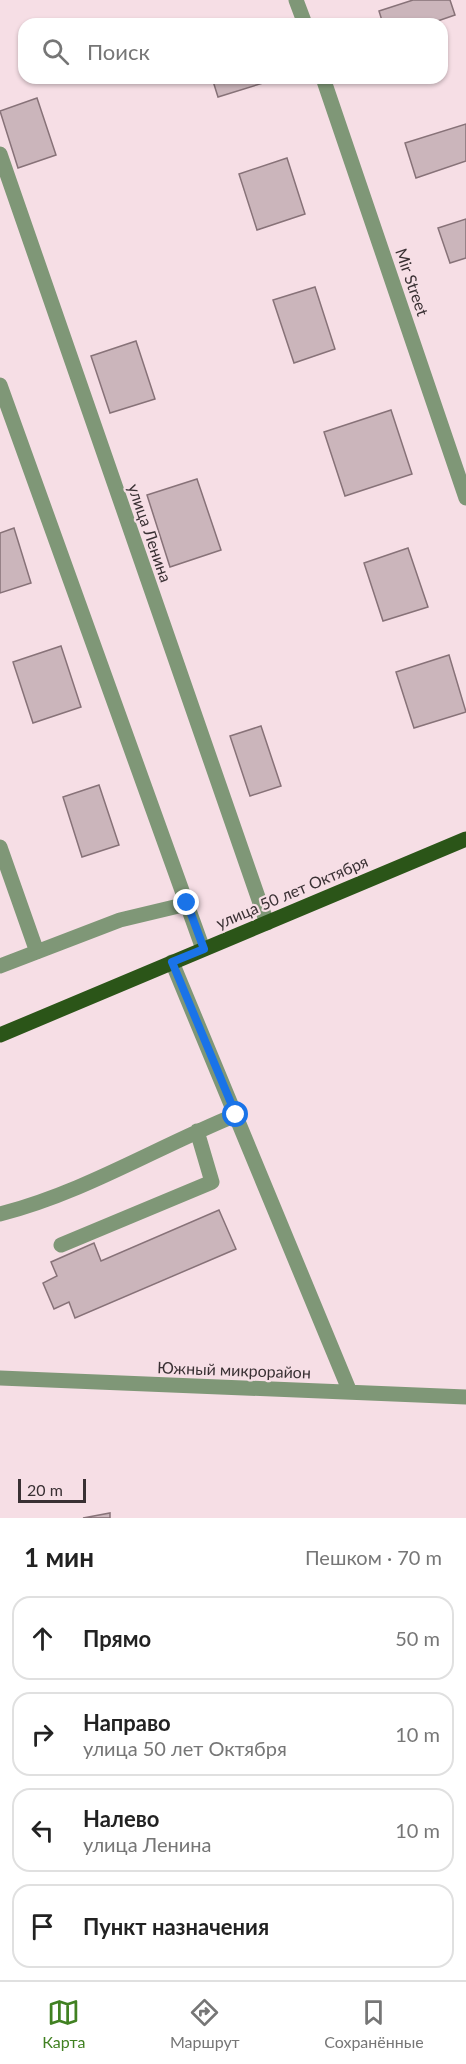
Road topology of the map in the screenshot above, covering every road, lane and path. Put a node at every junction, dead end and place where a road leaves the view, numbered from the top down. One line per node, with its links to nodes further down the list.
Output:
1 (296, 0): 2 (street)
2 (303, 18)
3 (325, 84): 6 (street, Mir Street)
4 (0, 154): 10 (street, улица Ленина)
5 (0, 385): 9 (street)
6 (466, 498)
7 (466, 839): 10 (main road, улица 50 лет Октября)
8 (0, 847): 12 (street)
9 (187, 903): 11 (street); 12 (street)
10 (267, 923): 11 (main road, улица 50 лет Октября)
11 (204, 949): 13 (main road, улица 50 лет Октября)
12 (37, 952): 14 (street)
13 (172, 962): 15 (main road, улица 50 лет Октября); 16 (street)
14 (0, 966)
15 (0, 1035)
16 (236, 1115): 17 (street); 21 (street)
17 (196, 1131): 18 (street); 19 (street)
18 (0, 1214)
19 (61, 1245)
20 (0, 1378): 21 (street, Южный микрорайон)
21 (350, 1392): 22 (street, Южный микрорайон)
22 (466, 1397)

